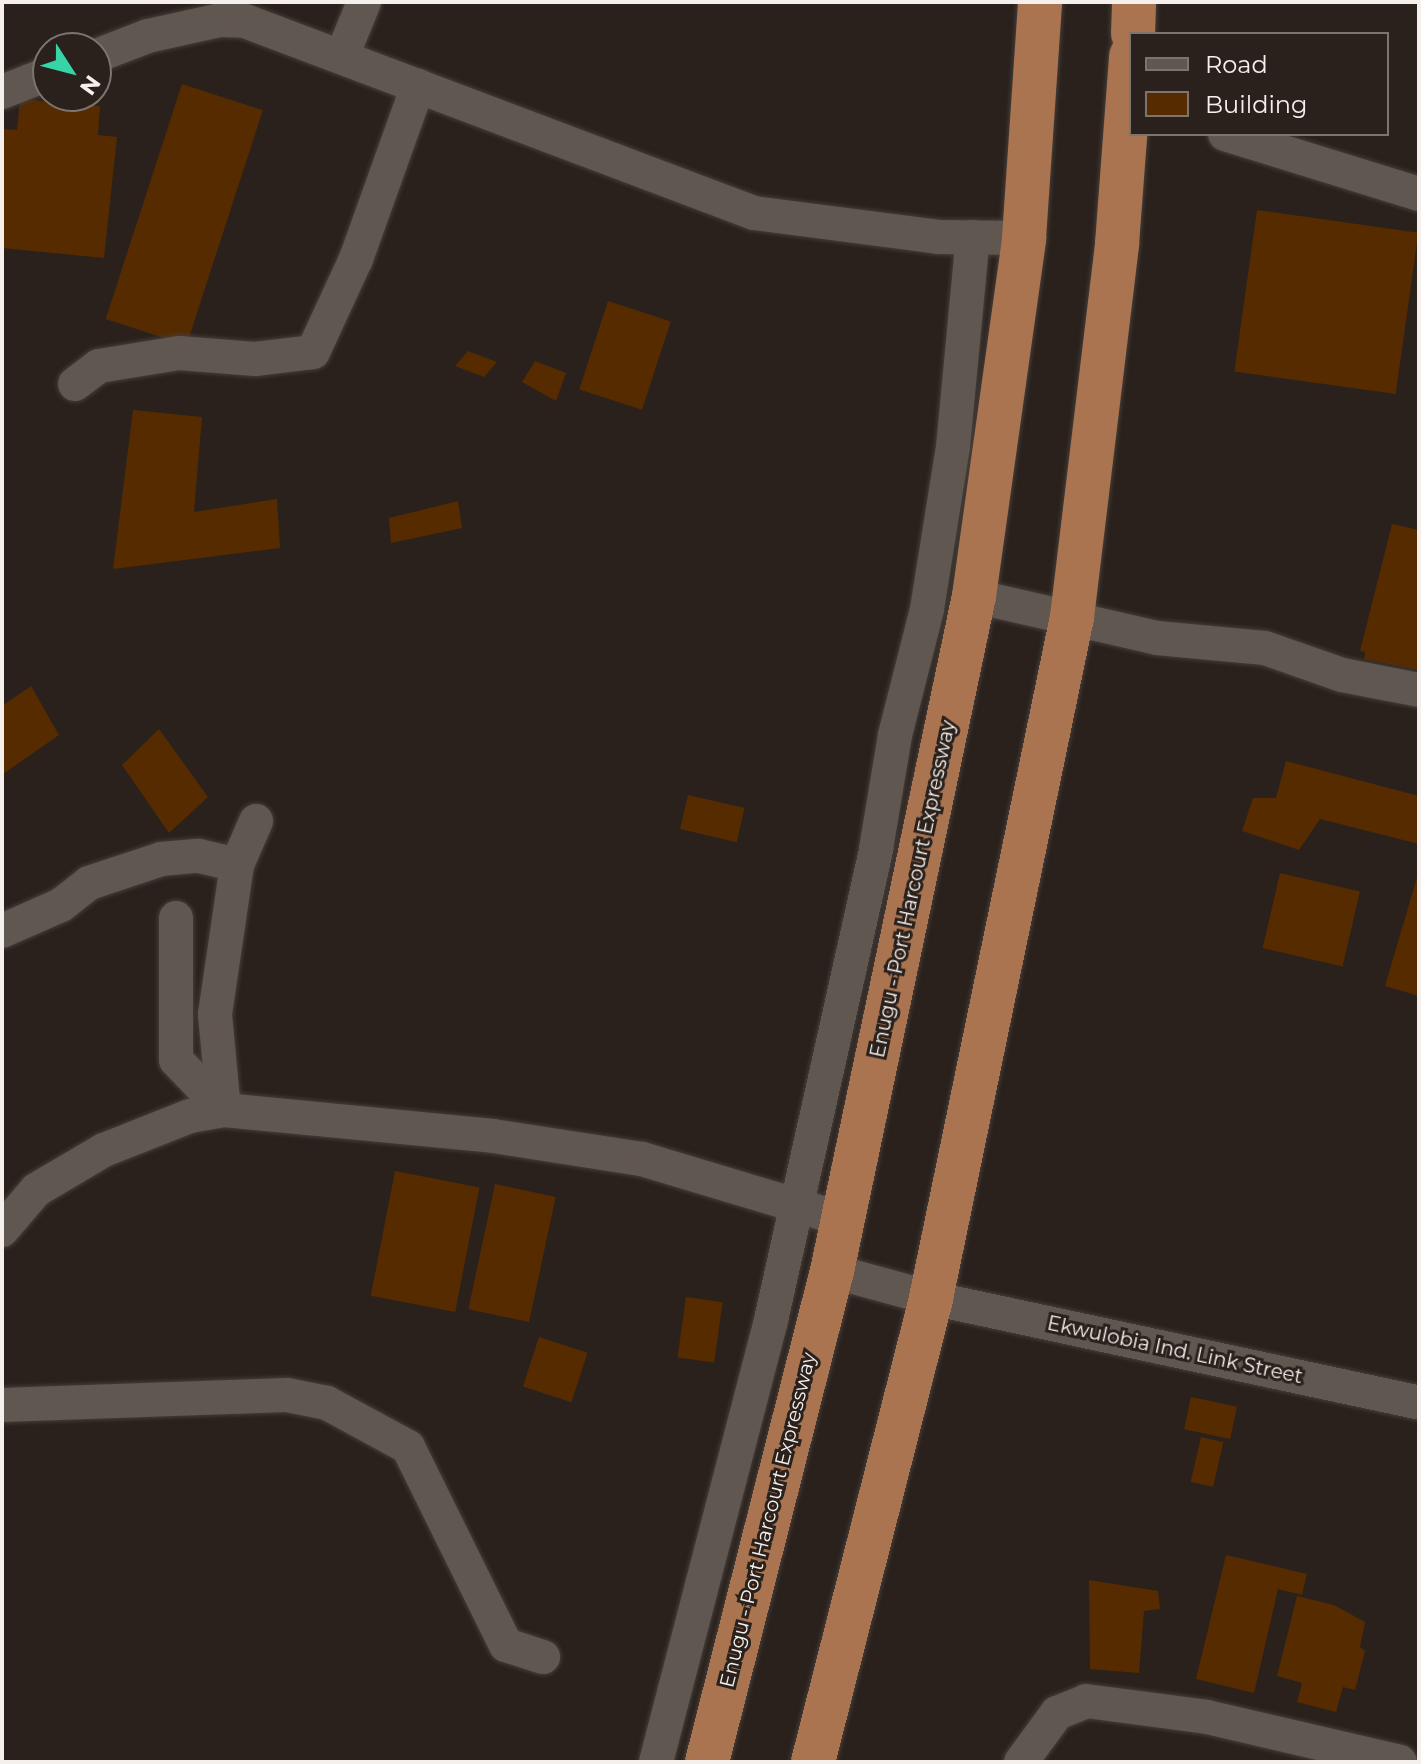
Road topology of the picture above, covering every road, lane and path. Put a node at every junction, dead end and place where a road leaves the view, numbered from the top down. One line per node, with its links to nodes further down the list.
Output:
1 (364, 2): 7 (street)
2 (1040, 2): 15 (highway, Enugu - Port Harcourt Expressway)
3 (1134, 2): 5 (highway)
4 (220, 11): 6 (street); 7 (street)
5 (1133, 32)
6 (112, 50)
7 (342, 56): 9 (street)
8 (32, 80): 10 (street)
9 (418, 86): 14 (street); 16 (street)
10 (2, 92)
11 (1129, 104): 18 (highway)
12 (1231, 136): 13 (street)
13 (1419, 194)
14 (973, 237): 15 (street); 25 (street)
15 (1024, 238): 17 (highway, Enugu - Port Harcourt Expressway)
16 (75, 384)
17 (974, 596): 18 (street); 26 (highway, Enugu - Port Harcourt Expressway)
18 (1072, 617): 19 (street); 29 (highway)
19 (1419, 690)
20 (256, 821): 21 (street)
21 (237, 865): 23 (street); 24 (street)
22 (176, 918): 24 (street)
23 (2, 931)
24 (224, 1110): 25 (street); 27 (street)
25 (795, 1206): 26 (street); 33 (street)
26 (842, 1219): 28 (highway, Enugu - Port Harcourt Expressway)
27 (3, 1227)
28 (832, 1271): 29 (street, Ekwulobia Ind. Link Street); 34 (highway, Enugu - Port Harcourt Expressway)
29 (931, 1298): 30 (street, Ekwulobia Ind. Link Street); 35 (highway)
30 (1419, 1403)
31 (2, 1405): 32 (street)
32 (543, 1657)
33 (656, 1762)
34 (707, 1762)
35 (813, 1762)
36 (1021, 1762): 37 (street)
37 (1400, 1762)

